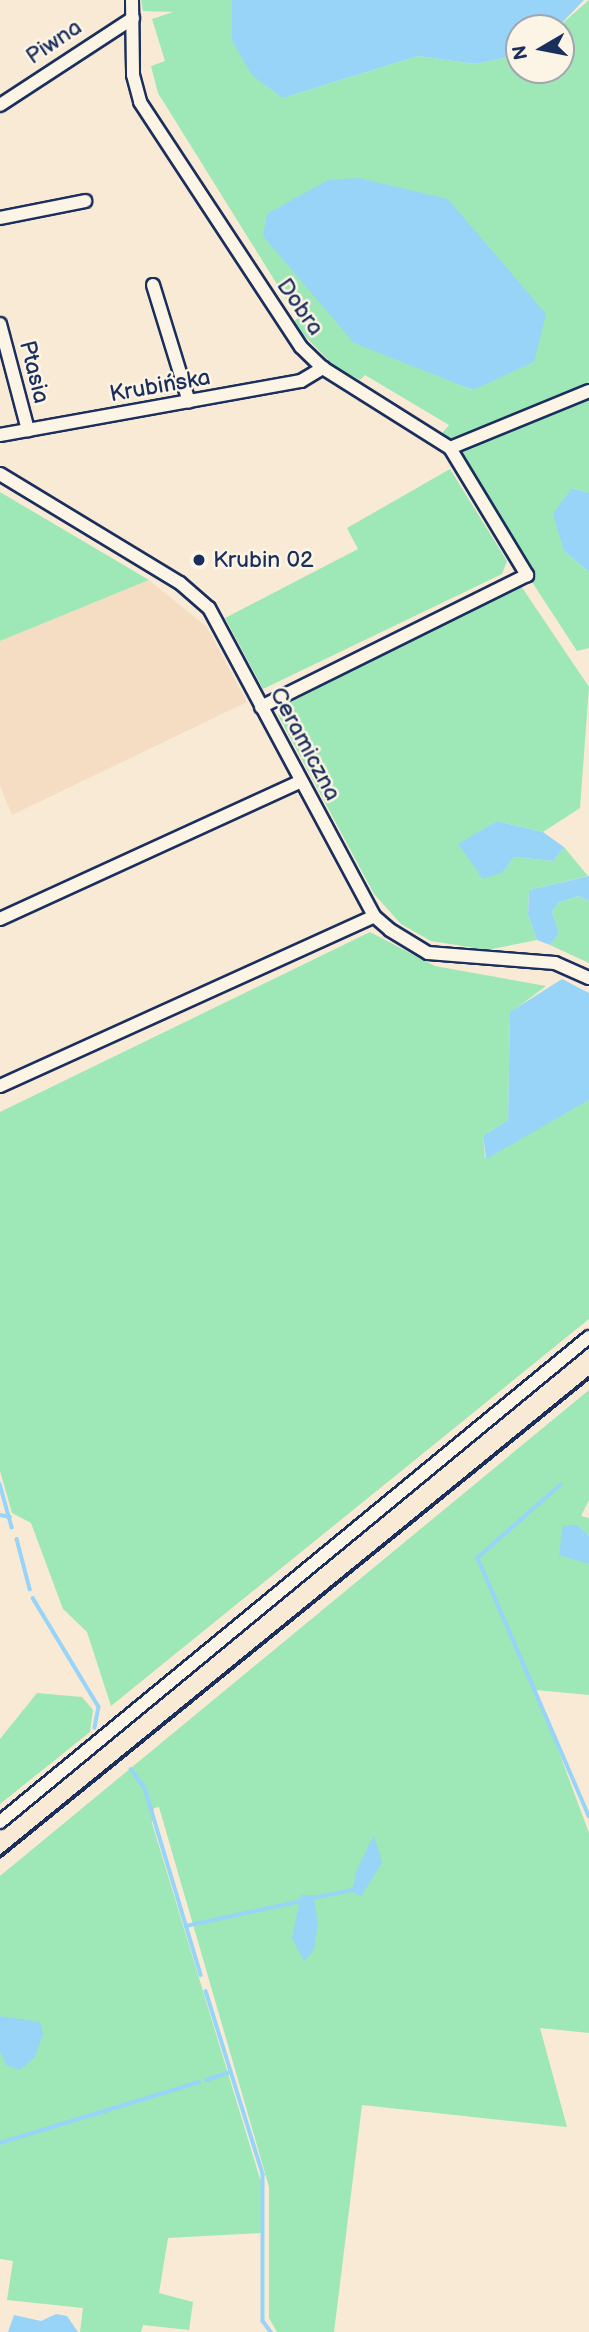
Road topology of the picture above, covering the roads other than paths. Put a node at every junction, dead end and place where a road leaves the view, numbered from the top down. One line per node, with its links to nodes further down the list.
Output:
1 (132, 0): 2 (street, Dobra)
2 (133, 18): 3 (street, Piwna); 8 (street, Dobra)
3 (0, 105)
4 (85, 201): 5 (street)
5 (0, 218)
6 (153, 285): 10 (street)
7 (0, 324): 11 (street, Ptasia)
8 (323, 368): 10 (street, Krubińska); 13 (street, Dobra)
9 (589, 391): 13 (street)
10 (189, 402): 11 (street, Krubińska)
11 (28, 430): 12 (street, Krubińska)
12 (0, 435)
13 (450, 448): 15 (street, Dobra)
14 (0, 474): 15 (street, Ceramiczna)
15 (261, 707): 16 (street, Ceramiczna)
16 (301, 781): 17 (street, Ceramiczna); 18 (street)
17 (374, 916): 19 (street, Ceramiczna); 20 (street)
18 (0, 919)
19 (589, 978)
20 (0, 1086)
21 (589, 1337): 22 (street)
22 (0, 1822)

